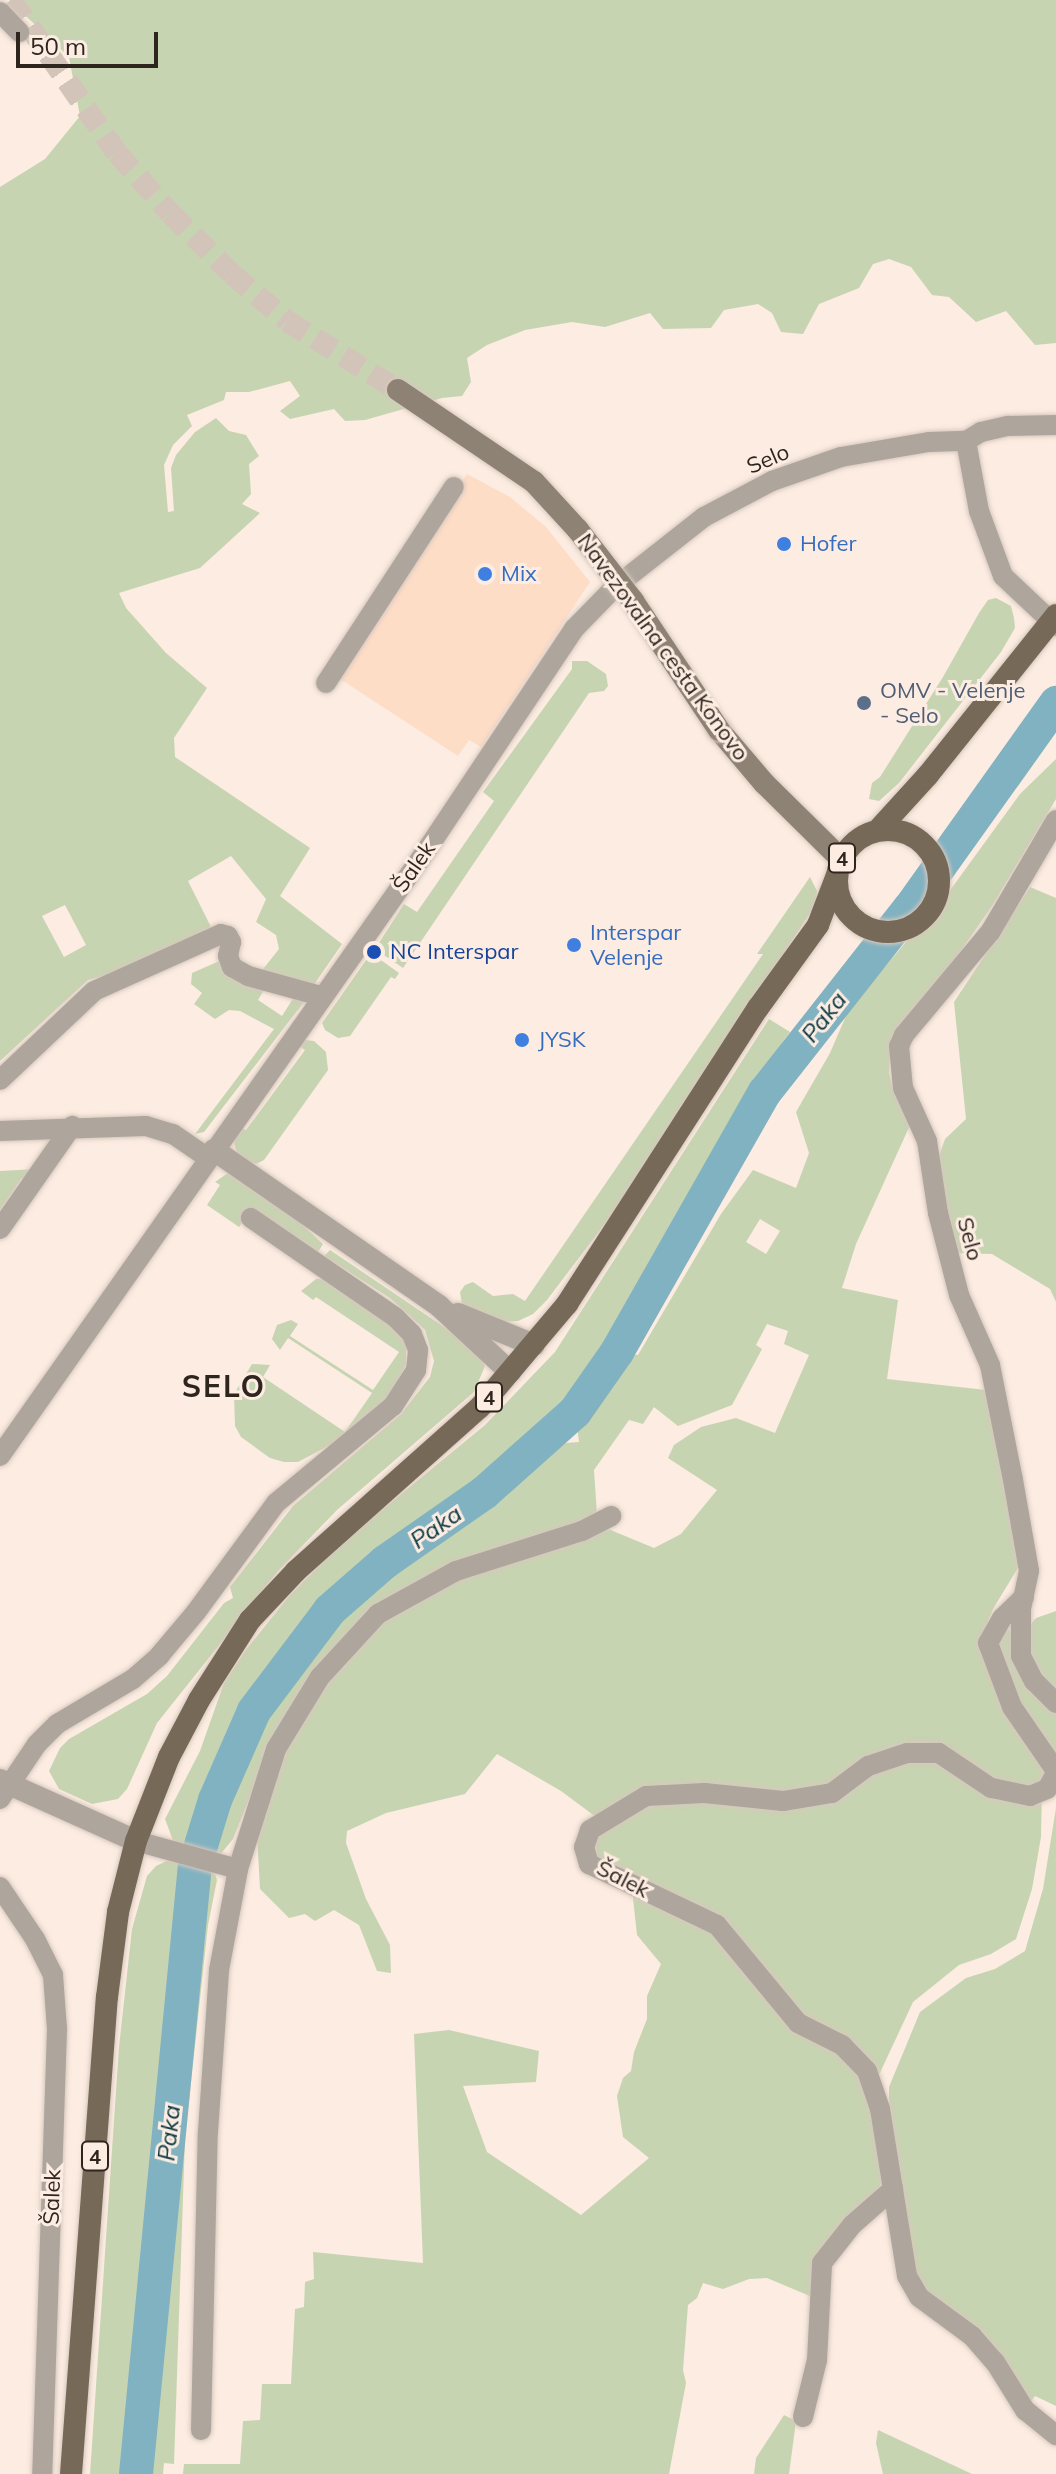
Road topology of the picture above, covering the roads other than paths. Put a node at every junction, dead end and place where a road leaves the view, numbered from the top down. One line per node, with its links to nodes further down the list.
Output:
1 (0, 12): 2 (street)
2 (19, 32)
3 (398, 390): 14 (main road, Navezovalna cesta Konovo, bridge)
4 (1056, 425): 5 (street, Selo)
5 (966, 441): 7 (street, Selo); 8 (street)
6 (454, 487): 9 (street)
7 (615, 587): 17 (street, Šalek)
8 (1054, 621): 10 (main road, 4)
9 (326, 683)
10 (919, 785): 12 (main road, 4); 13 (main road, 4)
11 (1056, 820): 29 (street, Selo)
12 (878, 830): 13 (main road, 4); 14 (main road, 4)
13 (919, 841): 15 (main road, 4)
14 (839, 867): 15 (main road, 4); 16 (main road, 4)
15 (844, 906): 16 (main road, 4)
16 (818, 925): 25 (main road, 4)
17 (321, 996): 18 (street); 21 (street, Šalek)
18 (0, 1080)
19 (72, 1126): 20 (street); 21 (street); 23 (street)
20 (0, 1131)
21 (211, 1154): 24 (street); 27 (street, Šalek)
22 (251, 1218): 32 (street)
23 (0, 1229)
24 (439, 1306): 25 (street); 26 (street)
25 (534, 1345): 26 (main road, 4)
26 (510, 1372): 33 (main road, 4)
27 (0, 1456)
28 (611, 1516): 34 (street)
29 (1024, 1597): 30 (street, Selo); 31 (street, Šalek)
30 (1056, 1703)
31 (1056, 1772): 36 (street, Šalek)
32 (3, 1788): 33 (street)
33 (136, 1841): 34 (street); 41 (main road, 4)
34 (238, 1869): 38 (street)
35 (0, 1887): 40 (street, Šalek)
36 (893, 2189): 37 (street); 39 (street, Šalek)
37 (803, 2417)
38 (201, 2430)
39 (1056, 2435)
40 (42, 2474)
41 (71, 2474)

